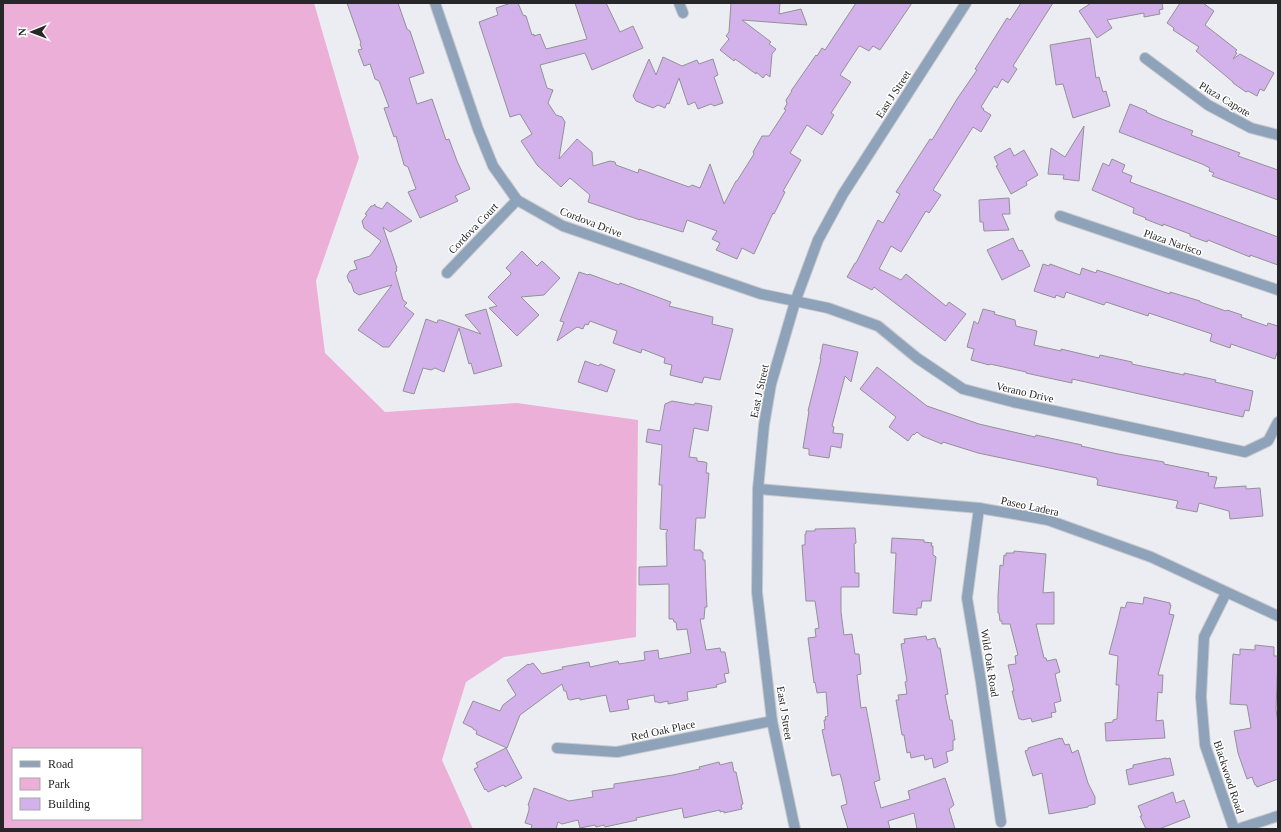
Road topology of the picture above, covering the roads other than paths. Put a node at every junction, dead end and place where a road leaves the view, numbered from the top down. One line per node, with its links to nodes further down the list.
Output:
1 (435, 3): 7 (street, Cordova Drive)
2 (680, 3): 4 (street)
3 (966, 3): 11 (street, East J Street)
4 (683, 13)
5 (1145, 58): 6 (street, Plaza Capote)
6 (1278, 135)
7 (517, 200): 9 (street, Cordova Court); 11 (street, Cordova Drive)
8 (1060, 216): 10 (street, Plaza Narisco)
9 (447, 273)
10 (1278, 290)
11 (795, 302): 12 (street, Verano Drive); 13 (street, East J Street)
12 (1278, 422)
13 (758, 490): 14 (street, Paseo Ladera); 17 (street, East J Street)
14 (979, 508): 15 (street, Paseo Ladera); 20 (street, Wild Oak Road)
15 (1226, 593): 16 (street, Paseo Ladera); 22 (street, Blackwood Road)
16 (1278, 616)
17 (772, 720): 18 (street, Red Oak Place); 21 (street, East J Street)
18 (557, 748)
19 (1278, 816): 23 (street)
20 (1001, 822)
21 (795, 829)
22 (1234, 829)
23 (1238, 829)

